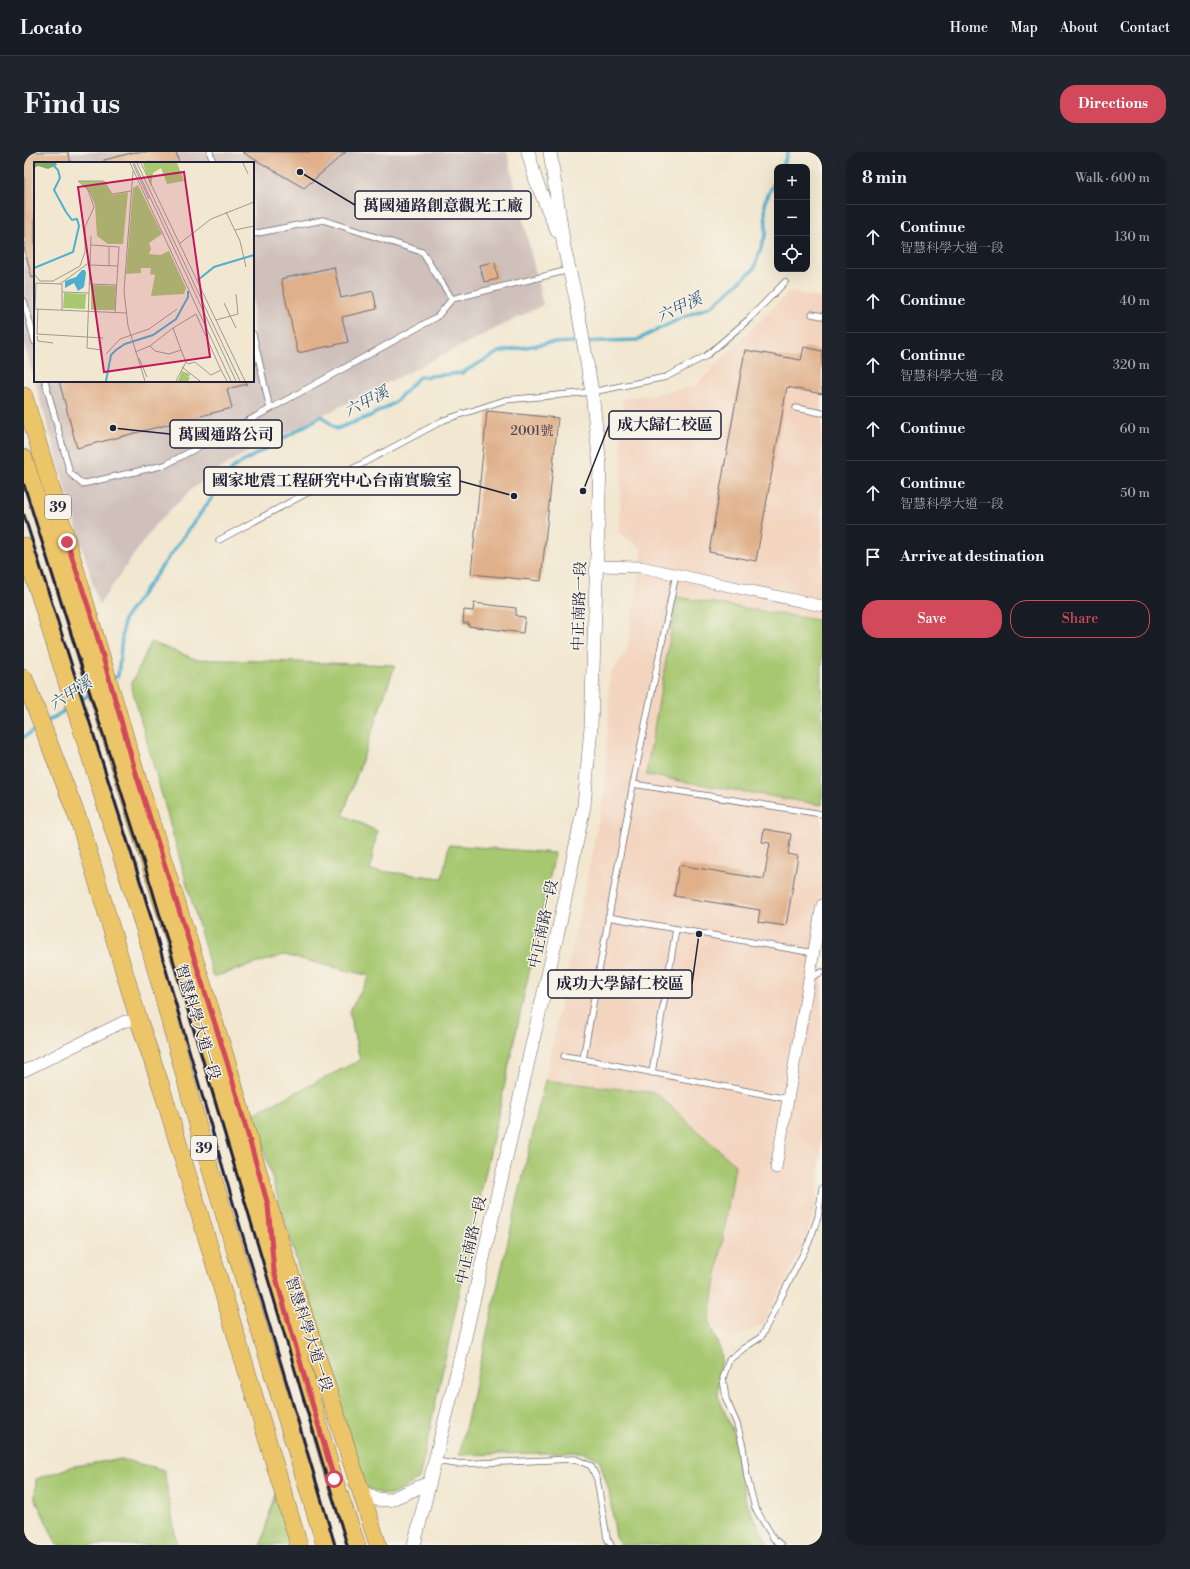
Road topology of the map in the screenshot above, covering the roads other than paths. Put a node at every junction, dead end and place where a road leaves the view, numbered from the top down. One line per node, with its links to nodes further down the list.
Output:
1 (210, 152): 5 (lane)
2 (528, 152): 8 (street)
3 (550, 152): 6 (street)
4 (554, 152): 6 (street)
5 (212, 162)
6 (554, 171): 8 (street)
7 (254, 234): 11 (lane)
8 (564, 247): 9 (street, 中正南路一段)
9 (569, 270): 11 (lane); 18 (street, 中正南路一段)
10 (785, 282): 18 (lane)
11 (452, 299): 21 (lane)
12 (24, 301): 15 (lane)
13 (812, 314): 14 (lane)
14 (822, 316)
15 (34, 338)
16 (254, 338): 21 (lane)
17 (45, 382): 21 (lane)
18 (591, 388): 24 (lane); 27 (street, 中正南路一段)
19 (24, 396): 25 (main road, 39)
20 (796, 408): 22 (lane)
21 (270, 409)
22 (822, 414)
23 (25, 460): 25 (main road); 48 (main road, 智慧科學大道一段 / 39)
24 (219, 540)
25 (67, 542): 47 (main road, 智慧科學大道一段 / 39)
26 (24, 546): 53 (main road, 智慧科學大道一段 / 39)
27 (596, 566): 28 (street); 49 (street, 中正南路一段)
28 (676, 573): 29 (street); 31 (lane)
29 (822, 606)
30 (24, 678): 39 (main road, 39)
31 (633, 784): 32 (lane); 34 (lane)
32 (822, 814)
33 (822, 905): 36 (street)
34 (608, 917): 35 (lane); 41 (lane)
35 (676, 929): 36 (lane); 43 (lane)
36 (814, 953): 38 (street)
37 (822, 972): 38 (lane)
38 (809, 978): 44 (street)
39 (139, 1021): 42 (street); 52 (main road, 39)
40 (564, 1056): 41 (lane)
41 (583, 1059): 43 (lane)
42 (24, 1071)
43 (652, 1073): 44 (lane)
44 (788, 1099): 45 (street)
45 (776, 1168)
46 (822, 1188): 58 (lane)
47 (268, 1205): 48 (main road); 51 (main road, 智慧科學大道一段 / 39)
48 (274, 1271): 54 (main road, 智慧科學大道一段 / 39)
49 (435, 1461): 50 (street, 中正南路一段); 57 (lane)
50 (430, 1483): 51 (street); 56 (street, 中正南路一段)
51 (360, 1490): 55 (main road, 智慧科學大道一段 / 39)
52 (299, 1545)
53 (325, 1545)
54 (357, 1545)
55 (378, 1545)
56 (414, 1545)
57 (611, 1545)
58 (781, 1545)

